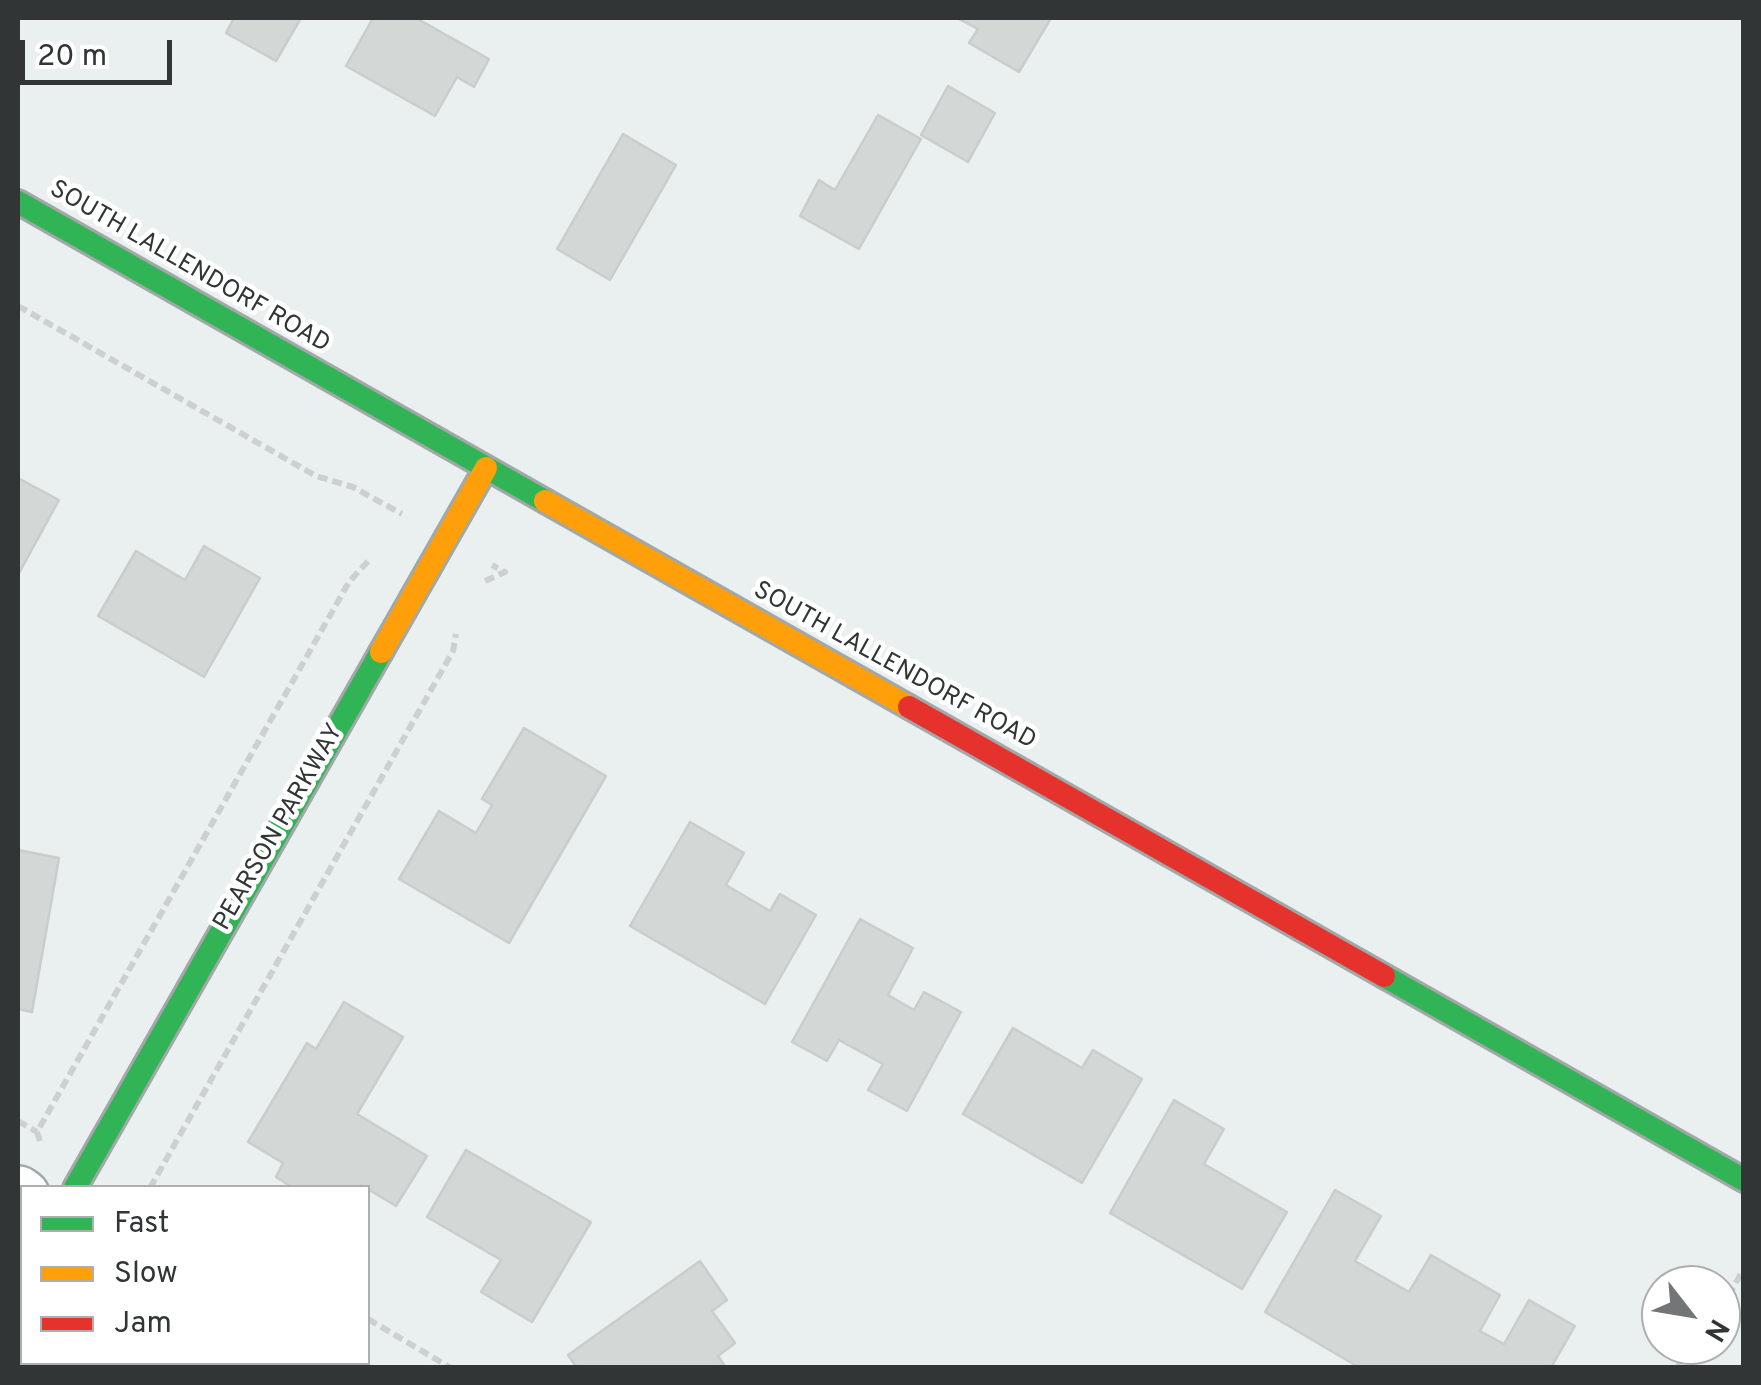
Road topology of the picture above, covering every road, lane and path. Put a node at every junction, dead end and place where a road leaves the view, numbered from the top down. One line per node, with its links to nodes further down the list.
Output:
1 (18, 202): 3 (street, SOUTH LALLENDORF ROAD)
2 (18, 306): 4 (path)
3 (486, 468): 7 (street, SOUTH LALLENDORF ROAD); 8 (street, PEARSON PARKWAY)
4 (398, 512)
5 (18, 1121): 6 (path)
6 (36, 1132)
7 (1744, 1180)
8 (78, 1185)
9 (370, 1320): 10 (path)
10 (451, 1368)

